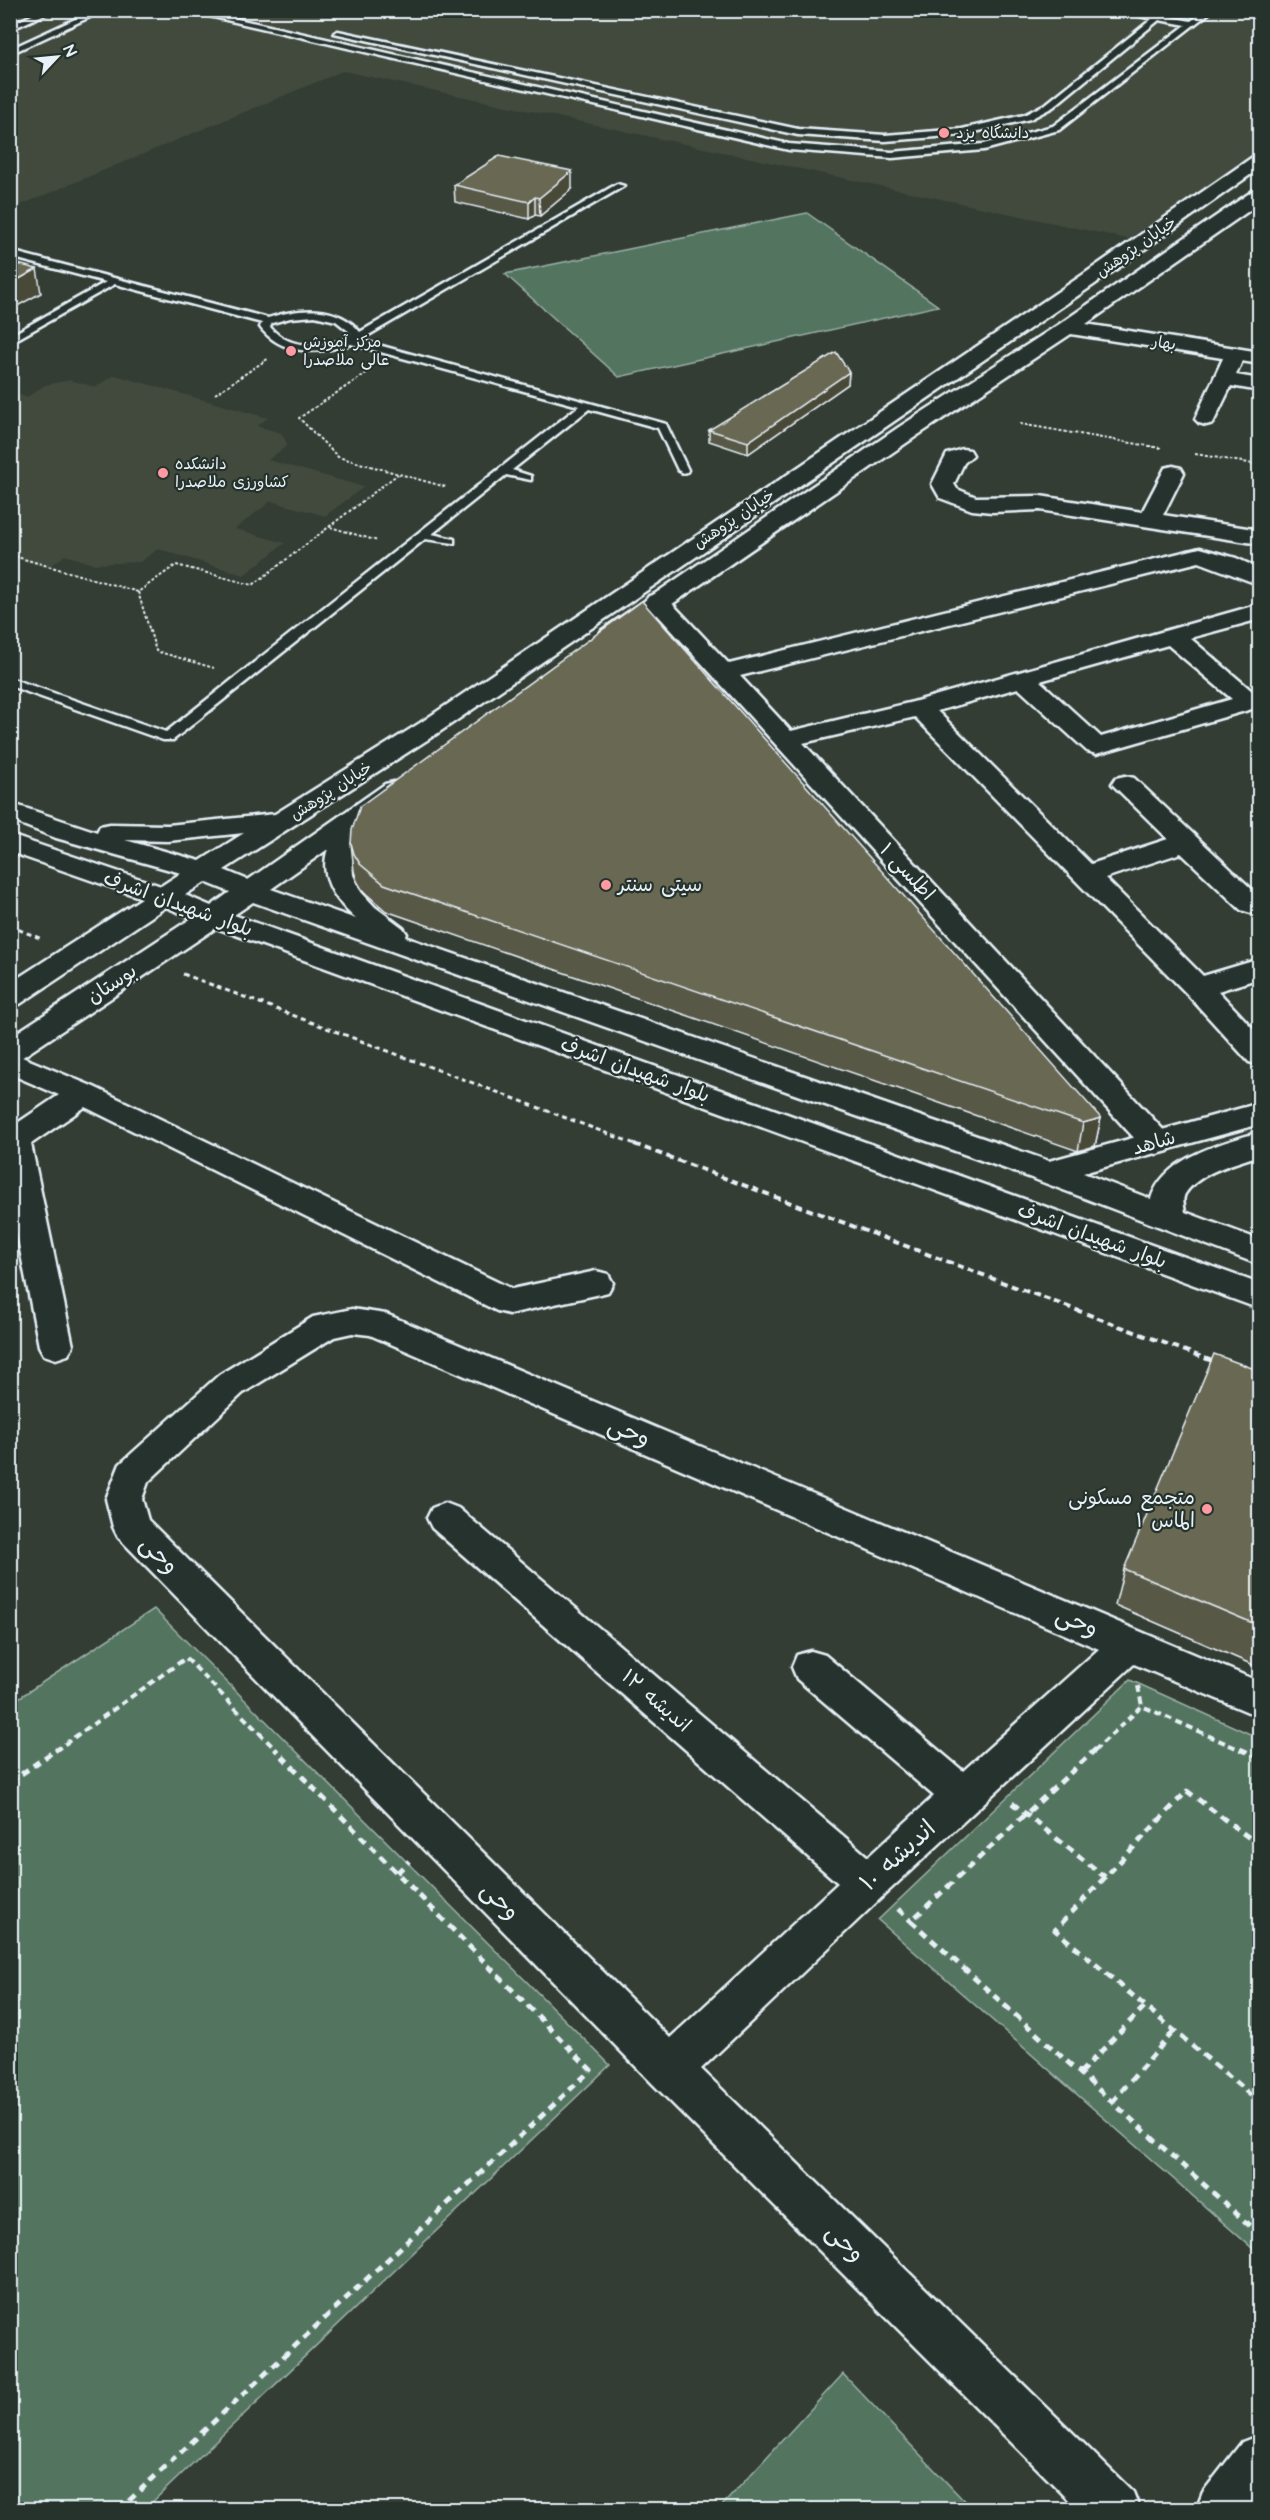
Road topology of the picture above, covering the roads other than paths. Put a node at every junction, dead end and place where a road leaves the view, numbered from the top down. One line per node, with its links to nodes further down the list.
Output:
1 (51, 10): 9 (lane)
2 (102, 10): 11 (lane)
3 (186, 10): 13 (lane)
4 (1119, 10): 7 (lane)
5 (1167, 10): 7 (lane)
6 (1210, 10): 8 (lane)
7 (1157, 18): 8 (lane); 12 (lane)
8 (1193, 24): 13 (lane)
9 (10, 28)
10 (326, 30): 12 (lane)
11 (10, 52)
12 (464, 60): 13 (lane)
13 (448, 69)
14 (1260, 160): 52 (street, خیابان پژوهش)
15 (620, 186): 22 (lane)
16 (1260, 194): 20 (street, خیابان پژوهش)
17 (10, 254): 18 (lane)
18 (114, 281): 19 (lane); 21 (lane)
19 (268, 321): 22 (lane); 22 (lane)
20 (1068, 327): 23 (street, بهار); 39 (street, خیابان پژوهش)
21 (10, 340)
22 (351, 341): 27 (lane)
23 (1235, 354): 24 (street, بهار); 25 (street)
24 (1260, 358)
25 (1224, 379): 26 (street); 28 (street)
26 (1260, 385)
27 (587, 405): 30 (lane); 31 (lane)
28 (1206, 419)
29 (962, 455): 34 (street)
30 (683, 470)
31 (504, 471): 33 (lane); 35 (lane)
32 (1173, 473): 34 (street)
33 (527, 478)
34 (1150, 519): 36 (street)
35 (422, 535): 37 (lane); 45 (lane)
36 (1260, 537)
37 (450, 541)
38 (1258, 578): 43 (street)
39 (657, 601): 42 (street, خیابان پژوهش); 43 (street, اطلسی ۱)
40 (1260, 611): 41 (street)
41 (1174, 637): 44 (street); 44 (street)
42 (591, 649)
43 (723, 674): 47 (street, اطلسی ۱)
44 (1023, 680): 46 (street)
45 (10, 682)
46 (920, 708): 47 (street); 57 (street)
47 (785, 740): 71 (street, اطلسی ۱)
48 (413, 777): 51 (street, خیابان پژوهش)
49 (1125, 784): 54 (street)
50 (10, 811): 53 (street, بلوار شهیدان اشرف)
51 (357, 816): 58 (street, خیابان پژوهش); 62 (street)
52 (285, 821): 53 (street); 56 (street, خیابان پژوهش)
53 (66, 832): 56 (street, بلوار شهیدان اشرف)
54 (1187, 842): 57 (street); 60 (street)
55 (10, 843): 59 (street, بلوار شهیدان اشرف)
56 (203, 871): 58 (street, بلوار شهیدان اشرف); 59 (street, خیابان پژوهش)
57 (1086, 875): 64 (street)
58 (250, 891): 61 (street, خیابان پژوهش); 62 (street, بلوار شهیدان اشرف)
59 (164, 896): 61 (street, بلوار شهیدان اشرف); 65 (street)
60 (1251, 904)
61 (213, 917): 66 (street, بوستان); 77 (street, بلوار شهیدان اشرف)
62 (419, 952): 73 (street, بلوار شهیدان اشرف)
63 (1260, 968): 64 (street)
64 (1198, 988): 67 (street)
65 (10, 997)
66 (10, 1051)
67 (1260, 1055)
68 (10, 1062): 69 (street)
69 (83, 1094): 76 (street); 78 (street)
70 (1260, 1113): 71 (street, شاهد)
71 (1157, 1143): 73 (street, شاهد)
72 (1260, 1143): 74 (street, شاهد)
73 (1048, 1172): 74 (street, بلوار شهیدان اشرف)
74 (1170, 1219): 75 (street, بلوار شهیدان اشرف)
75 (1260, 1253)
76 (596, 1283)
77 (1260, 1297)
78 (56, 1346)
79 (445, 1518): 84 (street, اندیشه ۱۲)
80 (1129, 1645): 82 (street, وحی); 83 (street, اندیشه ۱۰); 85 (street, وحی)
81 (811, 1667): 83 (street)
82 (1260, 1700)
83 (973, 1788): 84 (street, اندیشه ۱۰)
84 (868, 1883): 85 (street, اندیشه ۱۰)
85 (669, 2069): 87 (street, وحی)
86 (1260, 2460): 88 (street)
87 (1115, 2510)
88 (1221, 2510)

